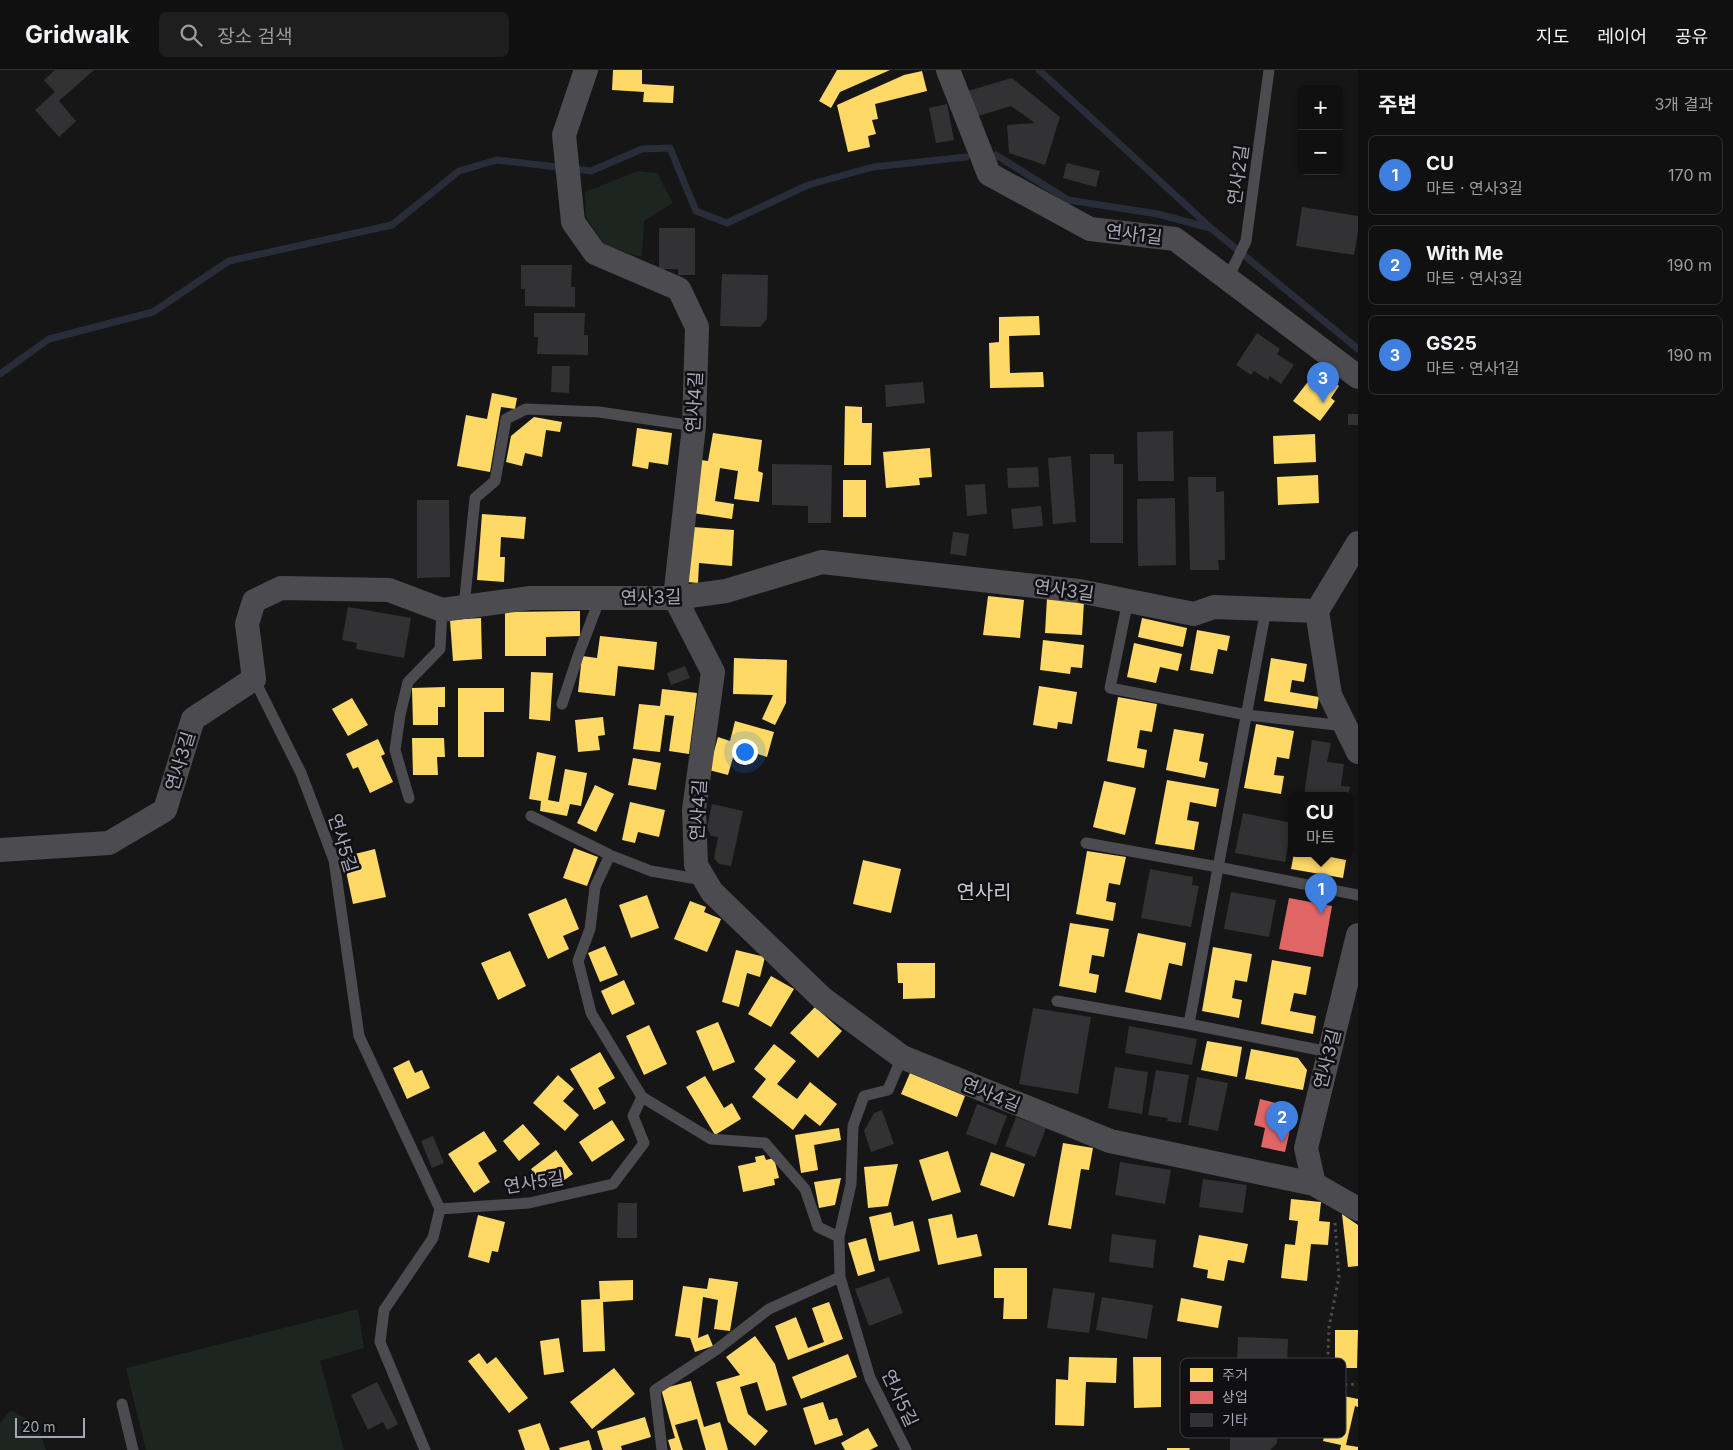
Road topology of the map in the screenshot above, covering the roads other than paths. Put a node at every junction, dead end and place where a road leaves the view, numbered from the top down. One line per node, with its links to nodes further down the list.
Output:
1 (586, 70): 6 (street, 연사4길)
2 (948, 70): 4 (street, 연사1길)
3 (1269, 70): 4 (lane, 연사2길)
4 (1227, 280): 5 (street, 연사1길)
5 (1358, 377)
6 (694, 426): 9 (street, 연사4길); 11 (lane)
7 (1358, 542): 13 (street)
8 (600, 598): 9 (street, 연사3길); 11 (street, 연사3길); 15 (lane)
9 (675, 598): 10 (street, 연사3길); 25 (street, 연사4길)
10 (1128, 600): 12 (street, 연사3길); 16 (lane)
11 (453, 609): 14 (street, 연사3길); 19 (lane)
12 (1266, 609): 13 (street, 연사3길); 16 (lane)
13 (1317, 611): 17 (street)
14 (254, 678): 22 (street, 연사3길); 34 (lane, 연사5길)
15 (562, 704)
16 (1247, 715): 17 (lane); 24 (lane)
17 (1345, 726): 18 (street)
18 (1358, 752)
19 (409, 798)
20 (531, 816): 23 (lane)
21 (1086, 843): 24 (lane)
22 (0, 850)
23 (610, 855): 25 (lane); 32 (lane)
24 (1218, 867): 26 (lane); 29 (lane)
25 (705, 880): 31 (street, 연사4길)
26 (1358, 895)
27 (1358, 935): 30 (street, 연사3길)
28 (1057, 1001): 29 (lane)
29 (1189, 1024): 30 (lane)
30 (1329, 1052): 33 (street, 연사3길)
31 (902, 1058): 33 (street, 연사4길); 36 (lane, 연사5길)
32 (642, 1098): 34 (lane, 연사5길); 36 (lane)
33 (1324, 1189): 35 (street, 연사4길)
34 (440, 1209): 40 (lane)
35 (1358, 1209)
36 (839, 1237): 37 (lane, 연사5길)
37 (840, 1277): 41 (lane); 42 (lane, 연사5길)
38 (122, 1404): 39 (lane)
39 (133, 1450)
40 (425, 1450)
41 (662, 1450)
42 (906, 1450)

